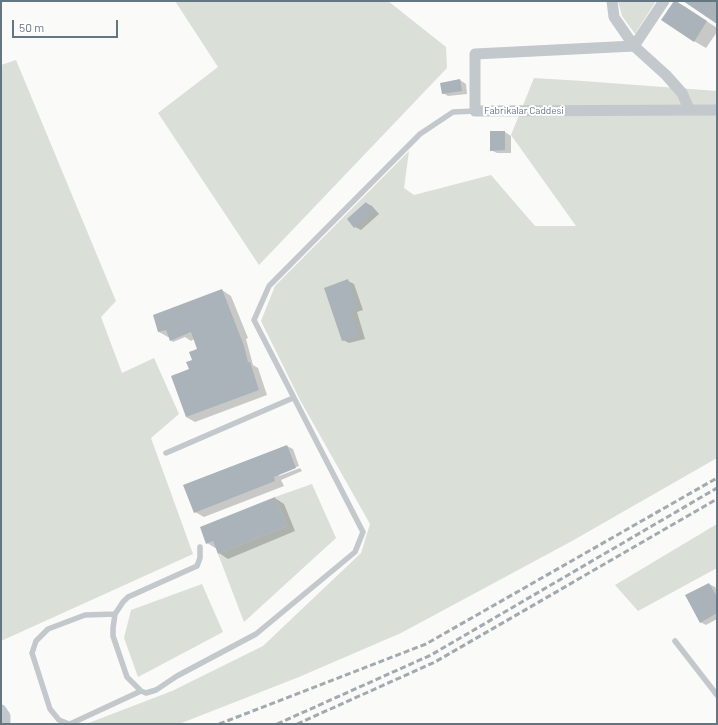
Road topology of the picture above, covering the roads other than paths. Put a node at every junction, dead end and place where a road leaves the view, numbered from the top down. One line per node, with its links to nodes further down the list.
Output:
1 (612, 1): 3 (street)
2 (664, 1): 3 (street)
3 (634, 46): 4 (street); 6 (street, Fabrikalar Caddesi)
4 (689, 109): 5 (street, Fabrikalar Caddesi); 6 (street, Fabrikalar Caddesi)
5 (717, 110)
6 (475, 111): 7 (lane)
7 (294, 398): 8 (lane); 12 (lane)
8 (166, 453)
9 (200, 547): 10 (lane)
10 (115, 614): 12 (lane); 16 (lane)
11 (675, 641): 13 (lane)
12 (142, 691): 16 (lane)
13 (717, 695)
14 (1, 710): 15 (street)
15 (5, 724)
16 (70, 724)

